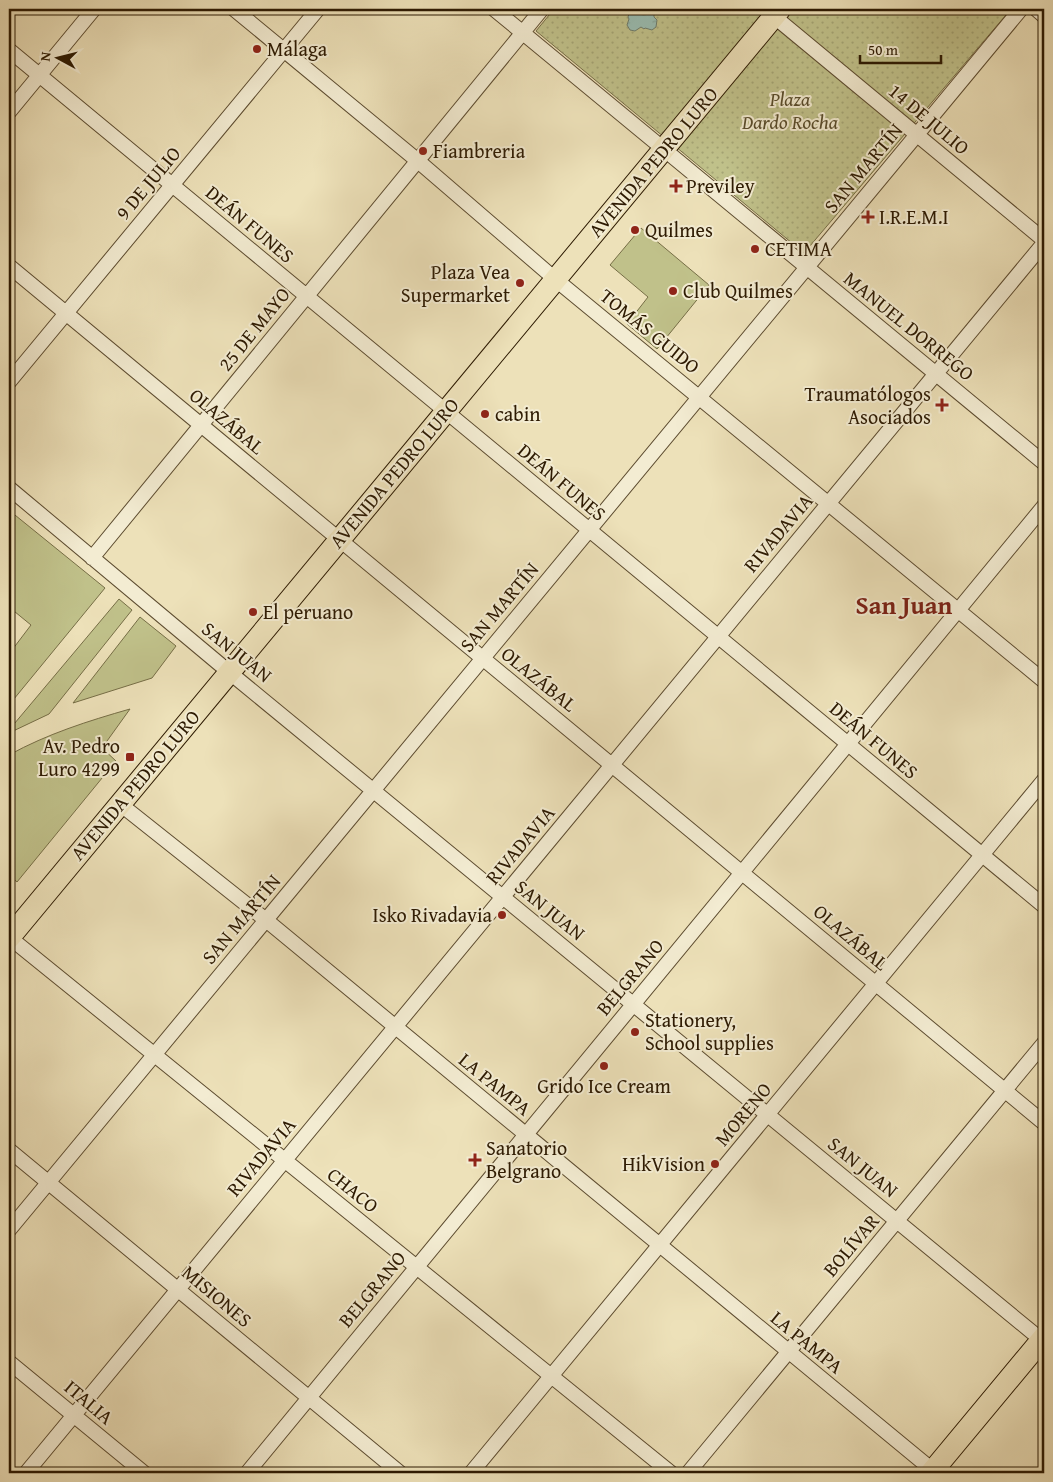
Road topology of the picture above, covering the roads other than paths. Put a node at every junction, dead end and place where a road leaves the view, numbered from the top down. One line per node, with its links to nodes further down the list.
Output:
1 (94, 9): 13 (street)
2 (234, 9): 12 (street, TOMÁS GUIDO)
3 (318, 9): 12 (street, 9 DE JULIO)
4 (494, 9): 10 (street, MANUEL DORREGO)
5 (542, 9): 10 (street, 25 DE MAYO)
6 (1021, 9): 15 (street, SAN MARTÍN)
7 (1036, 9): 9 (street)
8 (773, 11): 15 (street, 14 DE JULIO); 16 (main road, AVENIDA PEDRO LURO)
9 (1044, 16)
10 (522, 33): 16 (street, MANUEL DORREGO); 17 (street, 25 DE MAYO)
11 (9, 50): 13 (street, DEÁN FUNES)
12 (283, 50): 17 (street, TOMÁS GUIDO); 18 (street, 9 DE JULIO)
13 (39, 75): 14 (street); 18 (street, DEÁN FUNES)
14 (9, 112)
15 (916, 134): 19 (street, 14 DE JULIO); 21 (street, SAN MARTÍN)
16 (664, 149): 21 (street, MANUEL DORREGO); 22 (main road, AVENIDA PEDRO LURO)
17 (418, 161): 22 (street, TOMÁS GUIDO); 23 (street, 25 DE MAYO)
18 (172, 185): 23 (street, DEÁN FUNES); 24 (street, 9 DE JULIO)
19 (1044, 242): 25 (street, RIVADAVIA)
20 (9, 266): 24 (street, OLAZÁBAL)
21 (806, 268): 25 (street, MANUEL DORREGO); 27 (street, SAN MARTÍN)
22 (555, 279): 27 (street, TOMÁS GUIDO); 28 (main road, AVENIDA PEDRO LURO)
23 (307, 296): 28 (street, DEÁN FUNES); 29 (street, 25 DE MAYO)
24 (66, 313): 26 (street, 9 DE JULIO); 29 (street, OLAZÁBAL)
25 (936, 374): 30 (street, MANUEL DORREGO); 32 (street, RIVADAVIA)
26 (9, 382)
27 (700, 397): 32 (street, TOMÁS GUIDO); 34 (street, SAN MARTÍN)
28 (446, 411): 34 (street, DEÁN FUNES); 35 (main road, AVENIDA PEDRO LURO)
29 (201, 425): 35 (street, OLAZÁBAL); 36 (street, 25 DE MAYO)
30 (1044, 463)
31 (9, 488): 36 (street, SAN JUAN)
32 (829, 503): 37 (street, TOMÁS GUIDO); 38 (street, RIVADAVIA)
33 (1044, 506): 37 (street, BELGRANO)
34 (588, 530): 38 (street, DEÁN FUNES); 39 (street, SAN MARTÍN)
35 (338, 540): 39 (street, OLAZÁBAL); 40 (main road, AVENIDA PEDRO LURO)
36 (92, 558): 40 (street, SAN JUAN)
37 (959, 610): 41 (street, TOMÁS GUIDO); 42 (street, BELGRANO)
38 (718, 637): 42 (street, DEÁN FUNES); 43 (street, RIVADAVIA)
39 (482, 658): 43 (street, OLAZÁBAL); 45 (street, SAN MARTÍN)
40 (229, 672): 45 (street, SAN JUAN); 46 (main road, AVENIDA PEDRO LURO)
41 (1044, 681)
42 (848, 744): 47 (street, DEÁN FUNES); 48 (street, BELGRANO)
43 (612, 765): 48 (street, OLAZÁBAL); 49 (street, RIVADAVIA)
44 (1044, 780): 47 (street, MORENO)
45 (374, 790): 49 (street, SAN JUAN); 51 (street, SAN MARTÍN)
46 (120, 804): 51 (street, LA PAMPA); 52 (main road, AVENIDA PEDRO LURO)
47 (983, 856): 50 (street, DEÁN FUNES); 53 (street, MORENO)
48 (743, 872): 53 (street, OLAZÁBAL); 54 (street, BELGRANO)
49 (503, 897): 54 (street, SAN JUAN); 55 (street, RIVADAVIA)
50 (1044, 906)
51 (266, 920): 55 (street, LA PAMPA); 57 (street, SAN MARTÍN)
52 (9, 938): 57 (street, CHACO)
53 (877, 984): 58 (street, OLAZÁBAL); 59 (street, MORENO)
54 (634, 1004): 59 (street, SAN JUAN); 61 (street, BELGRANO)
55 (394, 1027): 61 (street, LA PAMPA); 63 (street, RIVADAVIA)
56 (1044, 1043): 58 (street, BOLÍVAR)
57 (154, 1054): 63 (street, CHACO); 64 (street, SAN MARTÍN)
58 (1005, 1090): 60 (street, OLAZÁBAL); 65 (street, BOLÍVAR)
59 (768, 1115): 65 (street, SAN JUAN); 67 (street, MORENO)
60 (1044, 1123)
61 (526, 1135): 67 (street, LA PAMPA); 68 (street, BELGRANO)
62 (9, 1150): 64 (street, MISIONES)
63 (285, 1161): 68 (street, CHACO); 69 (street, RIVADAVIA)
64 (48, 1182): 66 (street, SAN MARTÍN); 69 (street, MISIONES)
65 (897, 1221): 70 (street, SAN JUAN); 71 (street, BOLÍVAR)
66 (9, 1230)
67 (659, 1246): 71 (street, LA PAMPA); 73 (street, MORENO)
68 (416, 1267): 73 (street, CHACO); 74 (street, BELGRANO)
69 (178, 1290): 74 (street, MISIONES); 75 (street, RIVADAVIA)
70 (1043, 1340): 76 (main road)
71 (788, 1352): 76 (street, LA PAMPA); 83 (street, BOLÍVAR)
72 (9, 1362): 75 (street, ITALIA)
73 (551, 1376): 81 (street, MORENO); 82 (street, CHACO)
74 (309, 1398): 79 (street, BELGRANO); 80 (street, MISIONES)
75 (74, 1415): 77 (street, RIVADAVIA); 78 (street, ITALIA)
76 (933, 1472)
77 (26, 1473)
78 (144, 1473)
79 (247, 1473)
80 (400, 1473)
81 (471, 1473)
82 (671, 1473)
83 (688, 1473)

